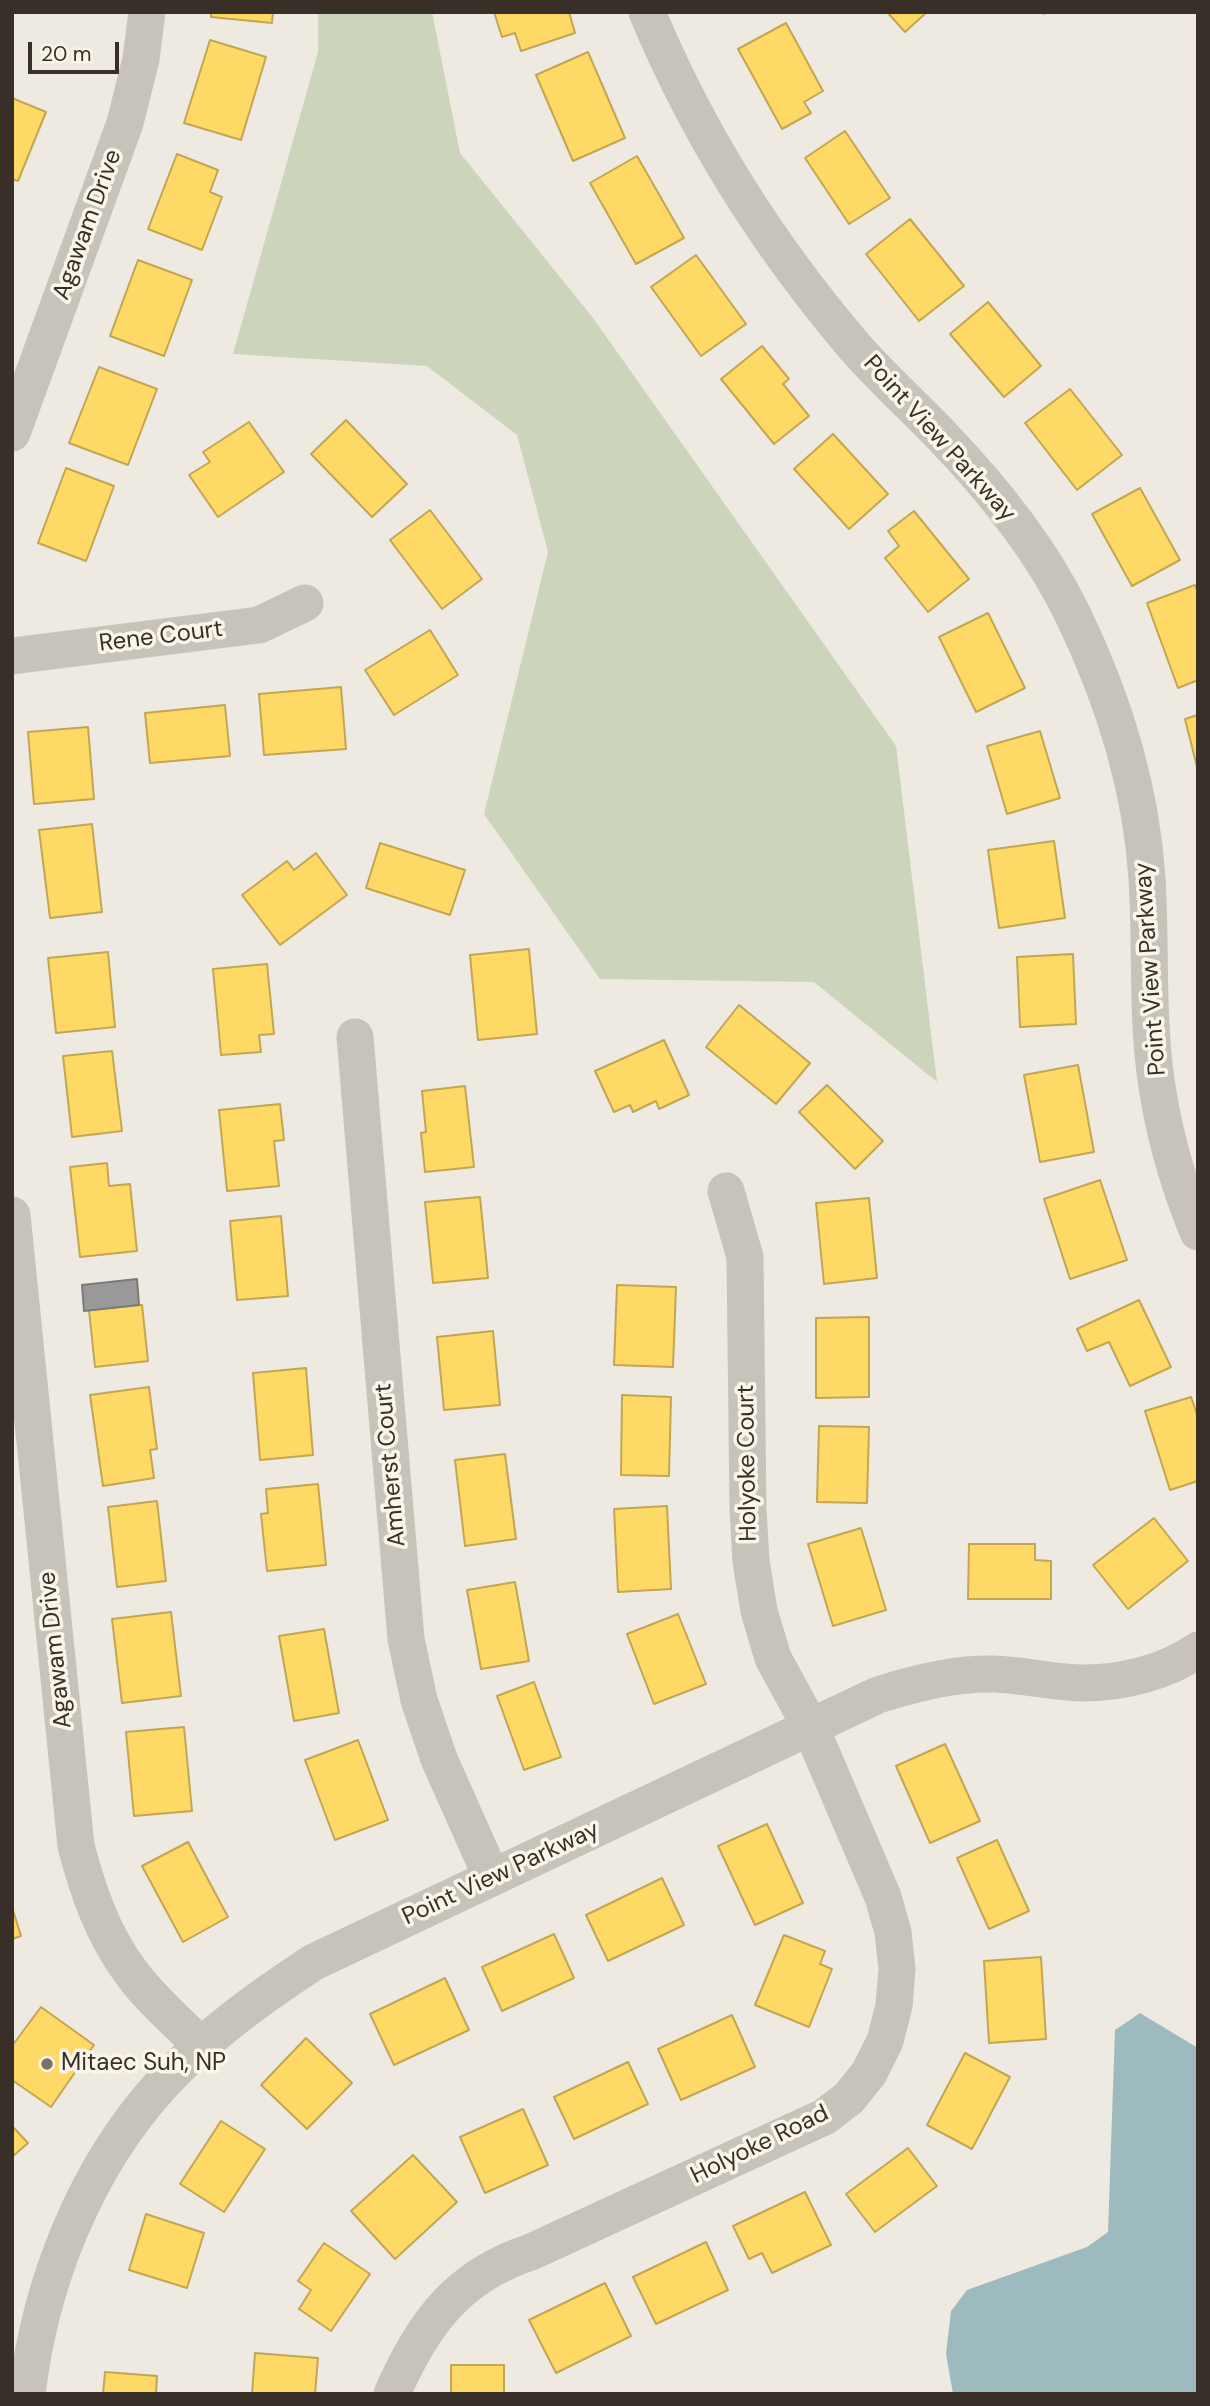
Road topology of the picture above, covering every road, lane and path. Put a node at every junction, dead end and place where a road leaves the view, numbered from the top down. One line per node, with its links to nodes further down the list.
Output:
1 (147, 12): 3 (street, Agawam Drive)
2 (658, 16): 9 (street, Point View Parkway)
3 (12, 433)
4 (305, 603): 5 (street, Rene Court)
5 (12, 656)
6 (355, 1037): 12 (street, Amherst Court)
7 (726, 1191): 11 (street, Holyoke Court)
8 (12, 1215): 13 (street, Agawam Drive)
9 (1198, 1232)
10 (1198, 1650): 11 (street, Point View Parkway)
11 (810, 1726): 12 (street, Point View Parkway); 15 (street, Holyoke Road)
12 (492, 1878): 13 (street, Point View Parkway)
13 (201, 2046): 14 (street, Point View Parkway)
14 (27, 2394)
15 (392, 2394)

